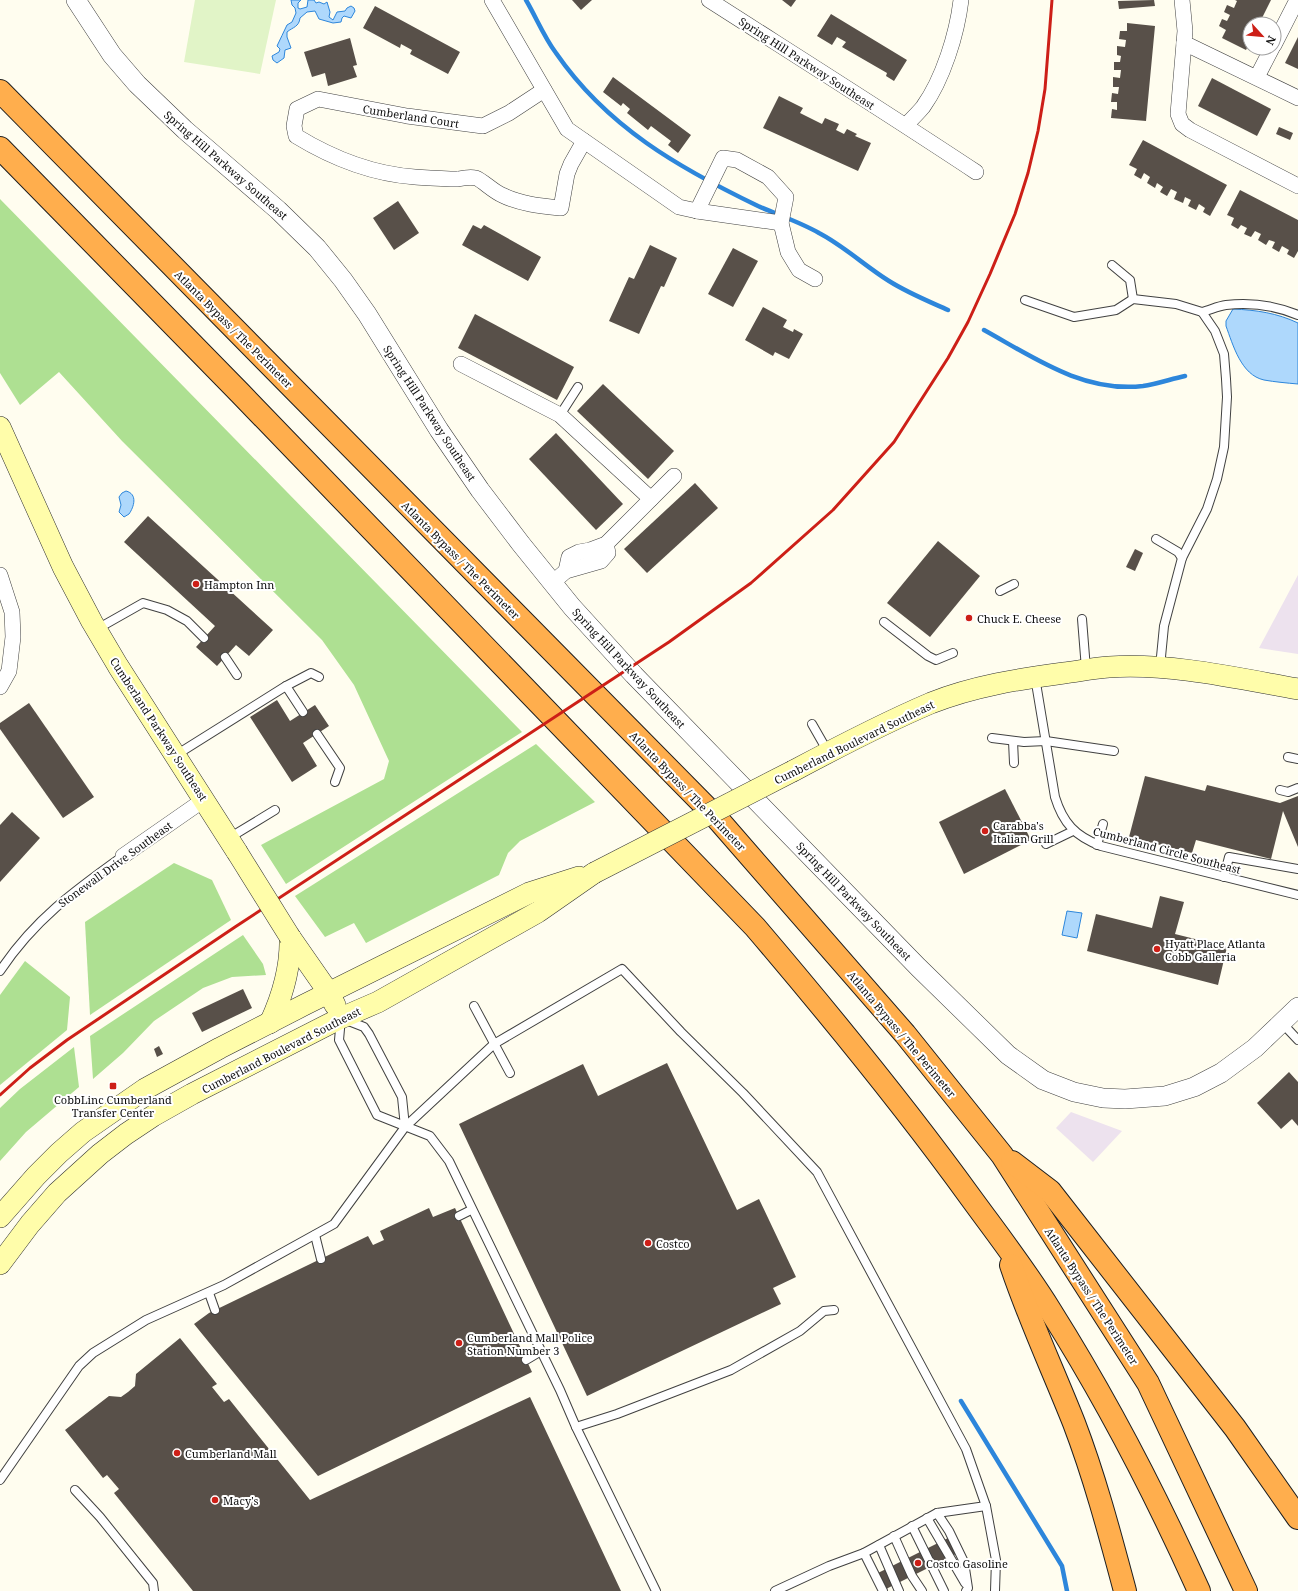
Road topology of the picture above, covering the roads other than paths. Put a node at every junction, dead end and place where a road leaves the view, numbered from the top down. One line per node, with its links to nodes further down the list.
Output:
1 (76, 0): 36 (street, Spring Hill Parkway Southeast)
2 (492, 0): 11 (street)
3 (709, 0): 14 (street, Spring Hill Parkway Southeast)
4 (961, 0): 14 (street)
5 (1182, 0): 8 (street)
6 (1295, 9): 7 (street)
7 (1282, 31)
8 (1184, 43): 10 (street); 18 (street)
9 (1268, 56): 10 (street)
10 (1257, 77): 13 (street)
11 (544, 90): 15 (street); 15 (street, Cumberland Court)
12 (0, 91): 92 (highway, Atlanta Bypass / The Perimeter)
13 (1298, 98)
14 (906, 125): 17 (street, Spring Hill Parkway Southeast)
15 (584, 141): 19 (street)
16 (0, 148): 97 (highway)
17 (976, 172)
18 (1298, 186)
19 (697, 211): 20 (street); 20 (street)
20 (781, 223): 22 (street)
21 (1112, 265): 23 (lane)
22 (815, 279)
23 (1133, 299): 24 (lane); 25 (lane)
24 (1025, 300)
25 (1202, 312): 26 (lane); 34 (lane)
26 (1298, 315)
27 (460, 364): 29 (street)
28 (578, 387): 29 (lane)
29 (560, 415): 32 (street)
30 (0, 427): 41 (main road, Cumberland Parkway Southeast)
31 (674, 476): 32 (street)
32 (651, 499): 36 (street)
33 (1156, 539): 34 (lane)
34 (1182, 558): 45 (lane)
35 (0, 575): 51 (street)
36 (560, 577): 86 (street, Spring Hill Parkway Southeast)
37 (1014, 584): 38 (lane)
38 (1000, 591)
39 (1082, 619): 46 (lane)
40 (884, 622): 43 (lane)
41 (96, 629): 42 (lane); 61 (main road, Cumberland Parkway Southeast)
42 (204, 638)
43 (953, 654)
44 (225, 657): 47 (lane)
45 (1160, 668): 46 (main road, Cumberland Boulevard Southeast); 52 (main road, Cumberland Boulevard Southeast)
46 (1086, 670): 49 (main road, Cumberland Boulevard Southeast)
47 (237, 675)
48 (319, 677): 50 (lane)
49 (1035, 677): 58 (lane, Cumberland Circle Southeast); 60 (main road, Cumberland Boulevard Southeast)
50 (286, 686): 53 (lane); 61 (lane)
51 (0, 687)
52 (1298, 689)
53 (303, 712)
54 (812, 724): 60 (lane)
55 (317, 734): 65 (lane)
56 (992, 738): 57 (lane)
57 (1013, 741): 58 (lane); 64 (lane)
58 (1046, 741): 59 (lane); 71 (lane, Cumberland Circle Southeast)
59 (1114, 750)
60 (828, 752): 77 (main road, Cumberland Boulevard Southeast, bridge)
61 (176, 755): 68 (main road, Cumberland Parkway Southeast)
62 (1288, 757): 63 (lane)
63 (1298, 759)
64 (1014, 763)
65 (335, 782)
66 (1298, 788): 67 (lane)
67 (1280, 790)
68 (205, 800): 73 (main road, Cumberland Parkway Southeast); 75 (street, Stonewall Drive Southeast)
69 (275, 810): 73 (lane)
70 (1103, 824): 74 (lane)
71 (1073, 831): 72 (lane); 74 (lane, Cumberland Circle Southeast)
72 (1046, 844)
73 (233, 845): 80 (main road, Cumberland Parkway Southeast, bridge)
74 (1097, 845): 78 (lane, Cumberland Circle Southeast)
75 (123, 856): 81 (lane, Stonewall Drive Southeast)
76 (1298, 869): 78 (lane)
77 (594, 873): 82 (main road, Cumberland Boulevard Southeast); 85 (main road, Cumberland Boulevard Southeast)
78 (1224, 877): 79 (lane, Cumberland Circle Southeast)
79 (1298, 895)
80 (290, 937): 82 (main road, Cumberland Parkway Southeast); 87 (main road)
81 (0, 970)
82 (329, 993): 85 (main road, Cumberland Parkway Southeast); 87 (main road, Cumberland Boulevard Southeast)
83 (474, 1006): 89 (lane)
84 (1298, 1007): 86 (street, Spring Hill Parkway Southeast)
85 (341, 1018): 91 (lane); 91 (lane); 99 (main road, Cumberland Boulevard Southeast)
86 (1282, 1022): 88 (lane)
87 (270, 1023): 95 (main road, Cumberland Boulevard Southeast)
88 (1298, 1040)
89 (494, 1044): 90 (lane); 91 (lane); 108 (lane)
90 (510, 1073)
91 (405, 1127): 93 (lane); 96 (lane)
92 (1002, 1155): 111 (highway); 127 (highway, Atlanta Bypass / The Perimeter)
93 (472, 1210): 94 (lane); 103 (lane)
94 (459, 1216)
95 (0, 1217)
96 (315, 1235): 98 (lane); 100 (lane)
97 (1002, 1240): 125 (highway); 126 (highway)
98 (321, 1259)
99 (0, 1264)
100 (209, 1292): 101 (lane); 106 (lane)
101 (215, 1310)
102 (834, 1310): 105 (lane)
103 (541, 1351): 104 (lane); 105 (lane)
104 (526, 1360)
105 (576, 1427): 118 (lane)
106 (0, 1480)
107 (75, 1490): 117 (lane)
108 (986, 1506): 109 (lane); 124 (lane)
109 (937, 1513): 110 (lane); 116 (lane)
110 (927, 1518): 112 (lane); 116 (lane)
111 (1298, 1518)
112 (912, 1526): 113 (lane); 123 (lane)
113 (894, 1536): 114 (lane); 122 (lane)
114 (879, 1545): 115 (lane); 121 (lane)
115 (864, 1553): 119 (lane); 120 (lane)
116 (967, 1589)
117 (154, 1591)
118 (656, 1591)
119 (775, 1591)
120 (883, 1591)
121 (899, 1591)
122 (922, 1591)
123 (944, 1591)
124 (995, 1591)
125 (1125, 1591)
126 (1199, 1591)
127 (1246, 1591)

